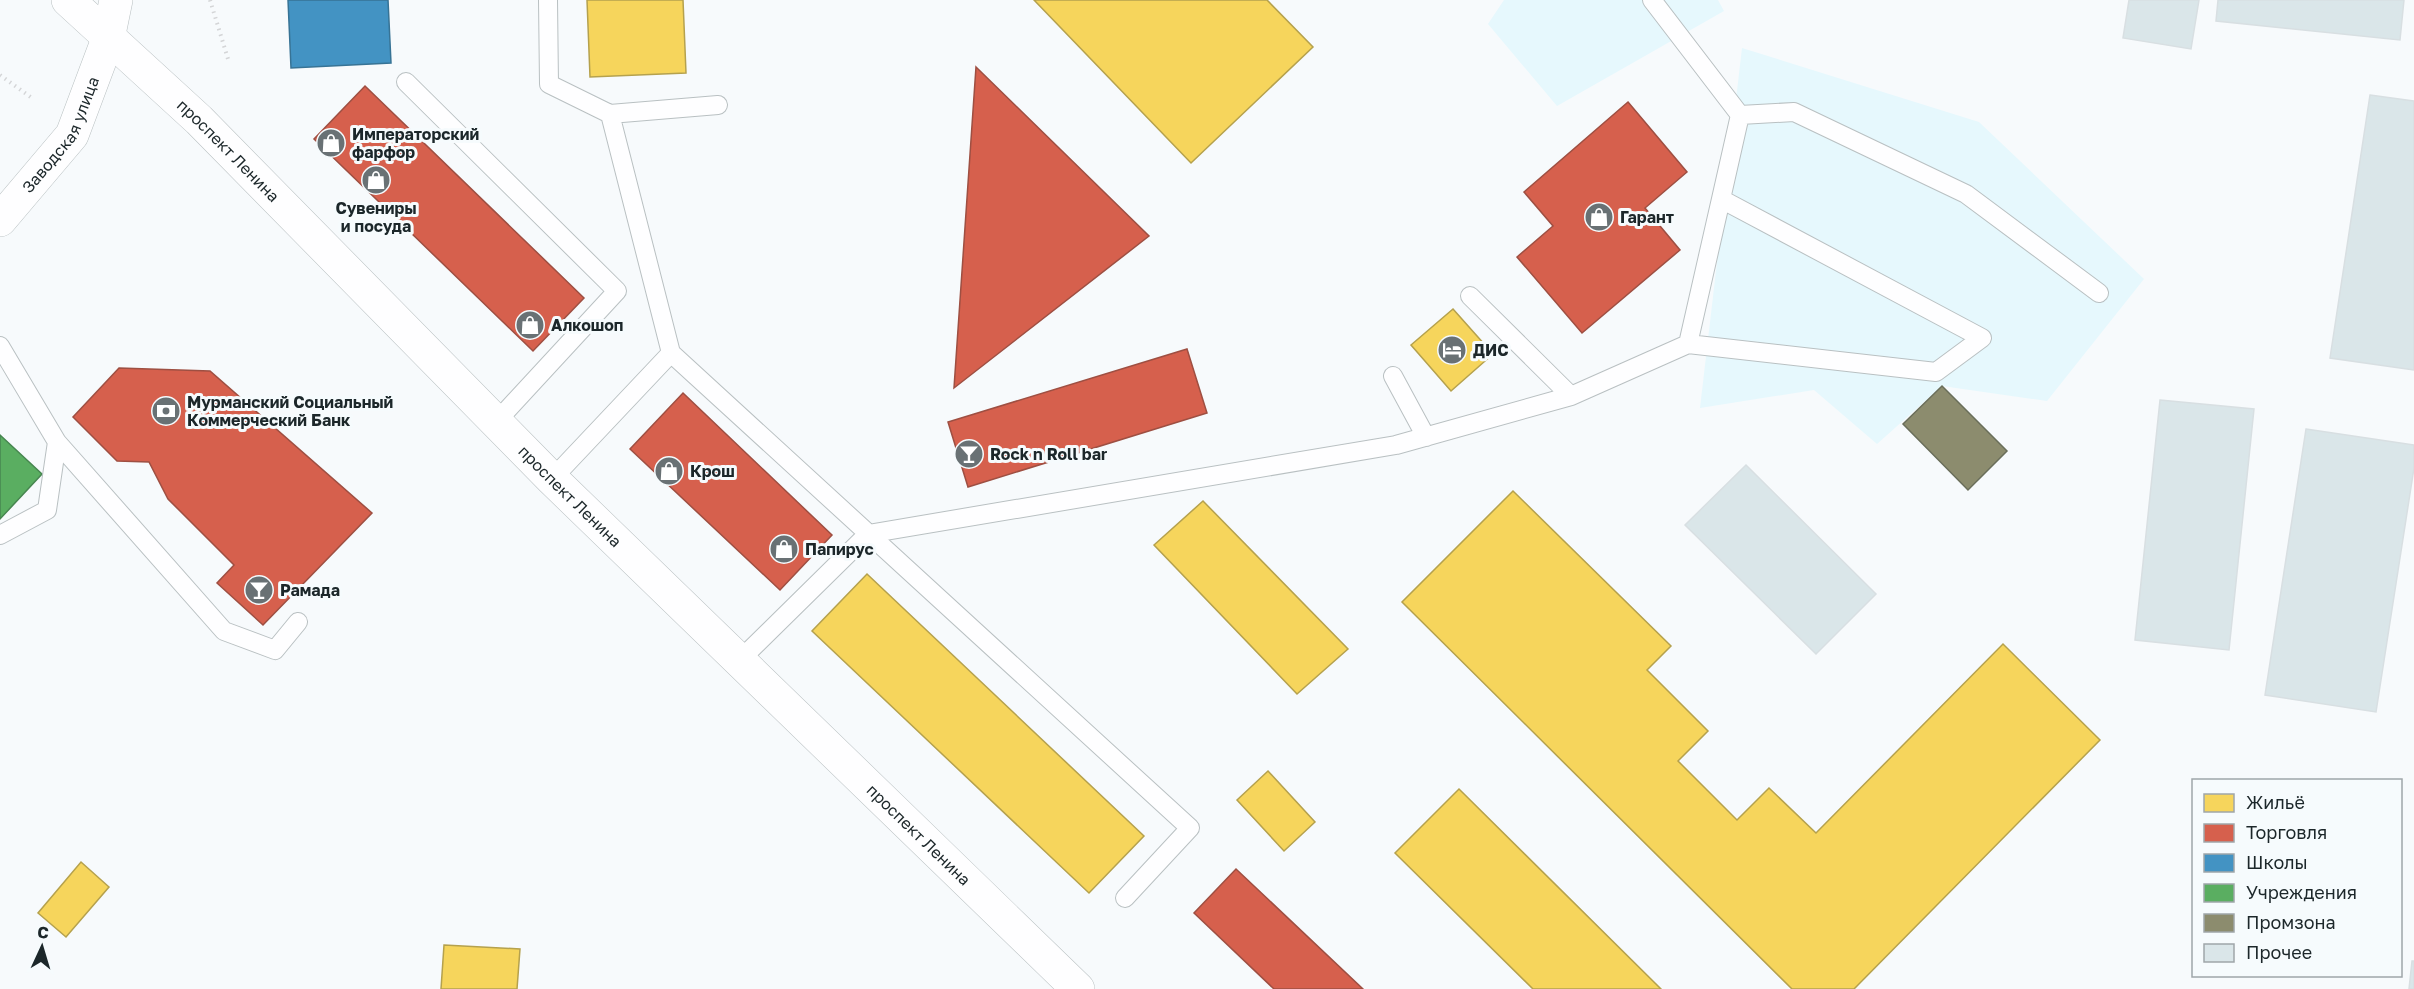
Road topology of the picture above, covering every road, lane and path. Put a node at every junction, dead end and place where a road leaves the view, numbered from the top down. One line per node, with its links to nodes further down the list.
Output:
1 (68, 0): 6 (main road, проспект Ленина)
2 (116, 0): 6 (main road, Заводская улица)
3 (210, 0): 7 (path)
4 (548, 0): 12 (lane)
5 (1652, 0): 13 (lane)
6 (108, 39): 15 (main road, Заводская улица); 23 (main road, проспект Ленина)
7 (228, 59)
8 (0, 75): 10 (path)
9 (406, 82): 23 (lane)
10 (32, 98)
11 (718, 105): 12 (lane)
12 (610, 114): 20 (lane)
13 (1740, 115): 14 (lane); 16 (lane)
14 (1721, 199): 18 (lane); 18 (lane)
15 (0, 220)
16 (2099, 293)
17 (1470, 296): 22 (lane)
18 (1688, 344): 22 (lane)
19 (0, 346): 25 (lane)
20 (671, 353): 26 (lane); 27 (lane)
21 (1393, 376): 24 (lane)
22 (1572, 396): 24 (lane)
23 (496, 422): 26 (main road, проспект Ленина)
24 (1426, 437): 27 (lane)
25 (57, 442): 28 (lane); 29 (lane)
26 (552, 479): 30 (main road, проспект Ленина)
27 (868, 534): 30 (lane); 31 (lane)
28 (0, 535)
29 (298, 622)
30 (740, 660): 32 (main road, проспект Ленина)
31 (1125, 898)
32 (1078, 989)

